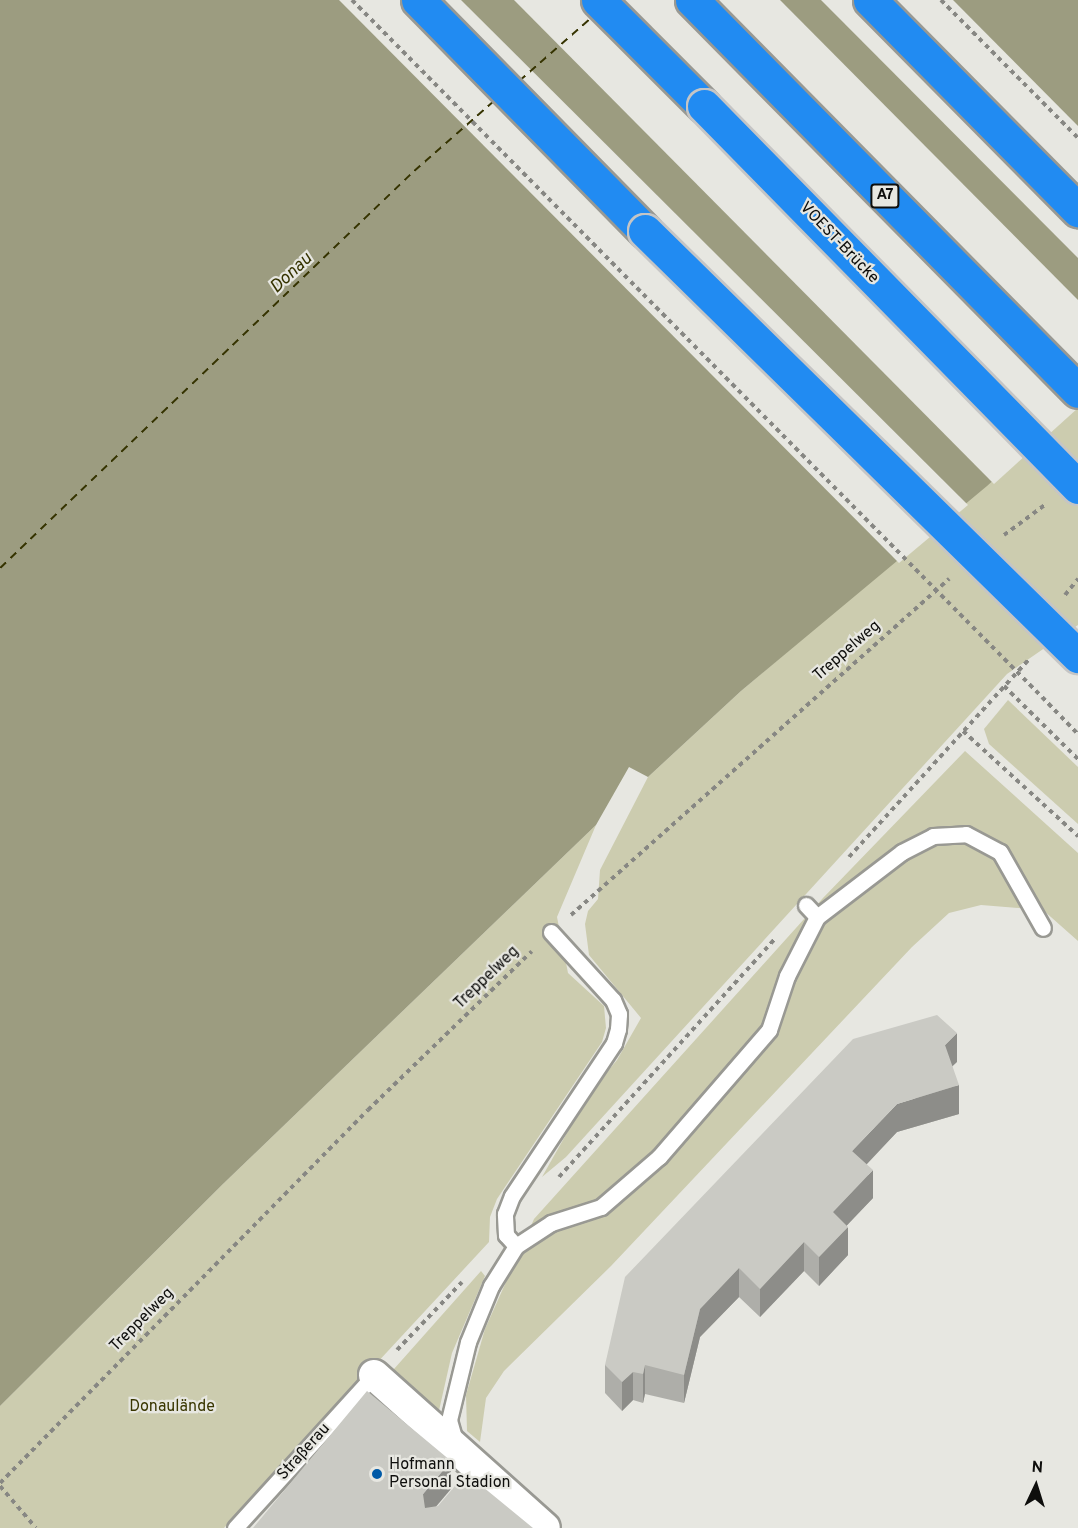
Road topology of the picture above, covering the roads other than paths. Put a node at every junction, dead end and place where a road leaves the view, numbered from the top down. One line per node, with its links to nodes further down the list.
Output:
1 (418, 0): 8 (highway, bridge)
2 (598, 0): 7 (highway, VOEST-Brücke, bridge)
3 (692, 0): 6 (highway, A7)
4 (870, 0): 5 (highway)
5 (1078, 210)
6 (1078, 391)
7 (1078, 487)
8 (1078, 656)
9 (806, 905): 10 (lane)
10 (817, 917): 11 (lane); 13 (lane)
11 (1043, 928)
12 (551, 932): 13 (lane)
13 (516, 1246): 15 (lane)
14 (374, 1375): 15 (street); 16 (lane, Straßerau)
15 (458, 1450): 17 (street)
16 (235, 1528)
17 (545, 1528)

